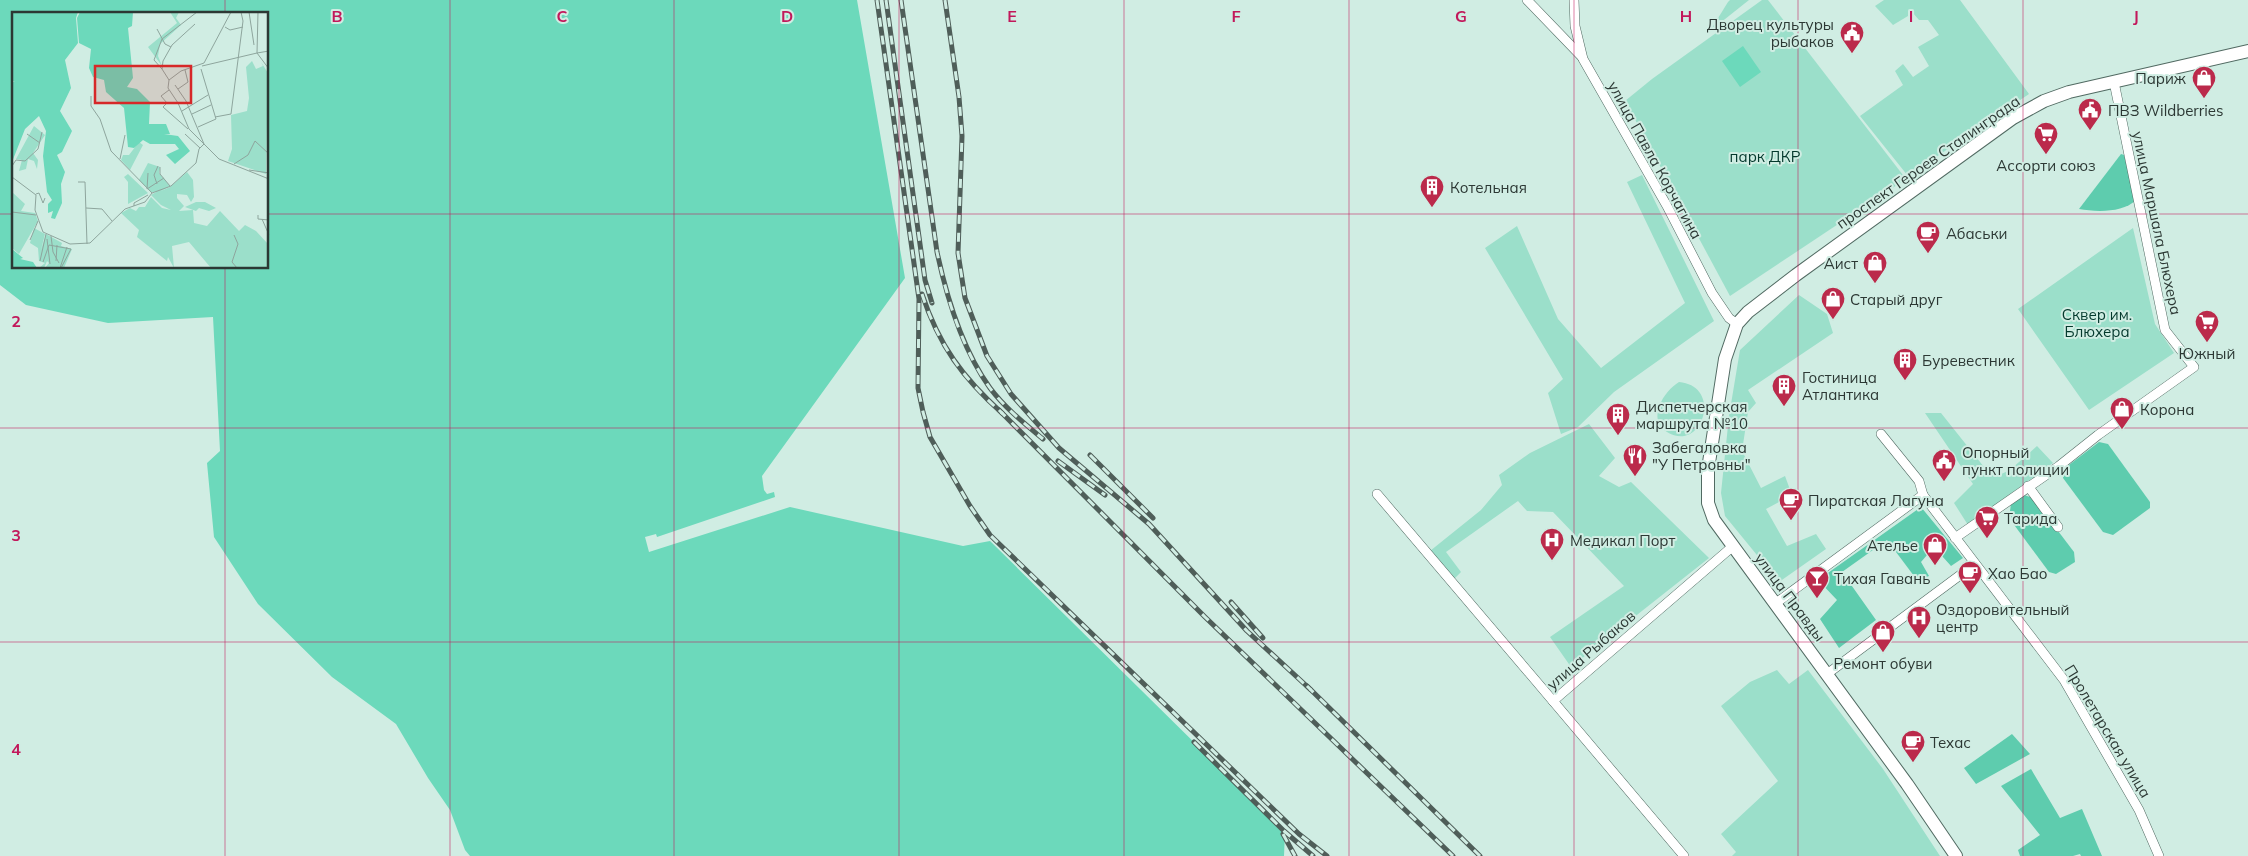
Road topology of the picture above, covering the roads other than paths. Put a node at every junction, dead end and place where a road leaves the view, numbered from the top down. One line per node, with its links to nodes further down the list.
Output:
1 (1528, 0): 4 (street)
2 (1574, 0): 4 (street, улица Павла Корчагина)
3 (2248, 51): 5 (main road, проспект Героев Сталинграда)
4 (1583, 60): 6 (street, улица Павла Корчагина)
5 (2114, 82): 6 (main road, проспект Героев Сталинграда); 8 (street, улица Маршала Блюхера)
6 (1736, 324): 13 (main road, улица Правды)
7 (1881, 434): 10 (street, Пролетарская улица)
8 (2028, 486): 11 (street); 12 (street, улица Маршала Блюхера)
9 (1377, 494): 17 (street)
10 (1923, 495): 12 (street, Пролетарская улица); 15 (street)
11 (2058, 526)
12 (1955, 538): 14 (street, Пролетарская улица)
13 (1732, 546): 15 (main road, улица Правды); 17 (street, улица Рыбаков)
14 (1975, 564): 16 (street); 20 (street, Пролетарская улица)
15 (1776, 603): 16 (main road, улица Правды)
16 (1827, 674): 19 (main road, улица Правды)
17 (1553, 701): 18 (street, улица Рыбаков)
18 (1684, 856)
19 (1956, 856)
20 (2159, 856)

